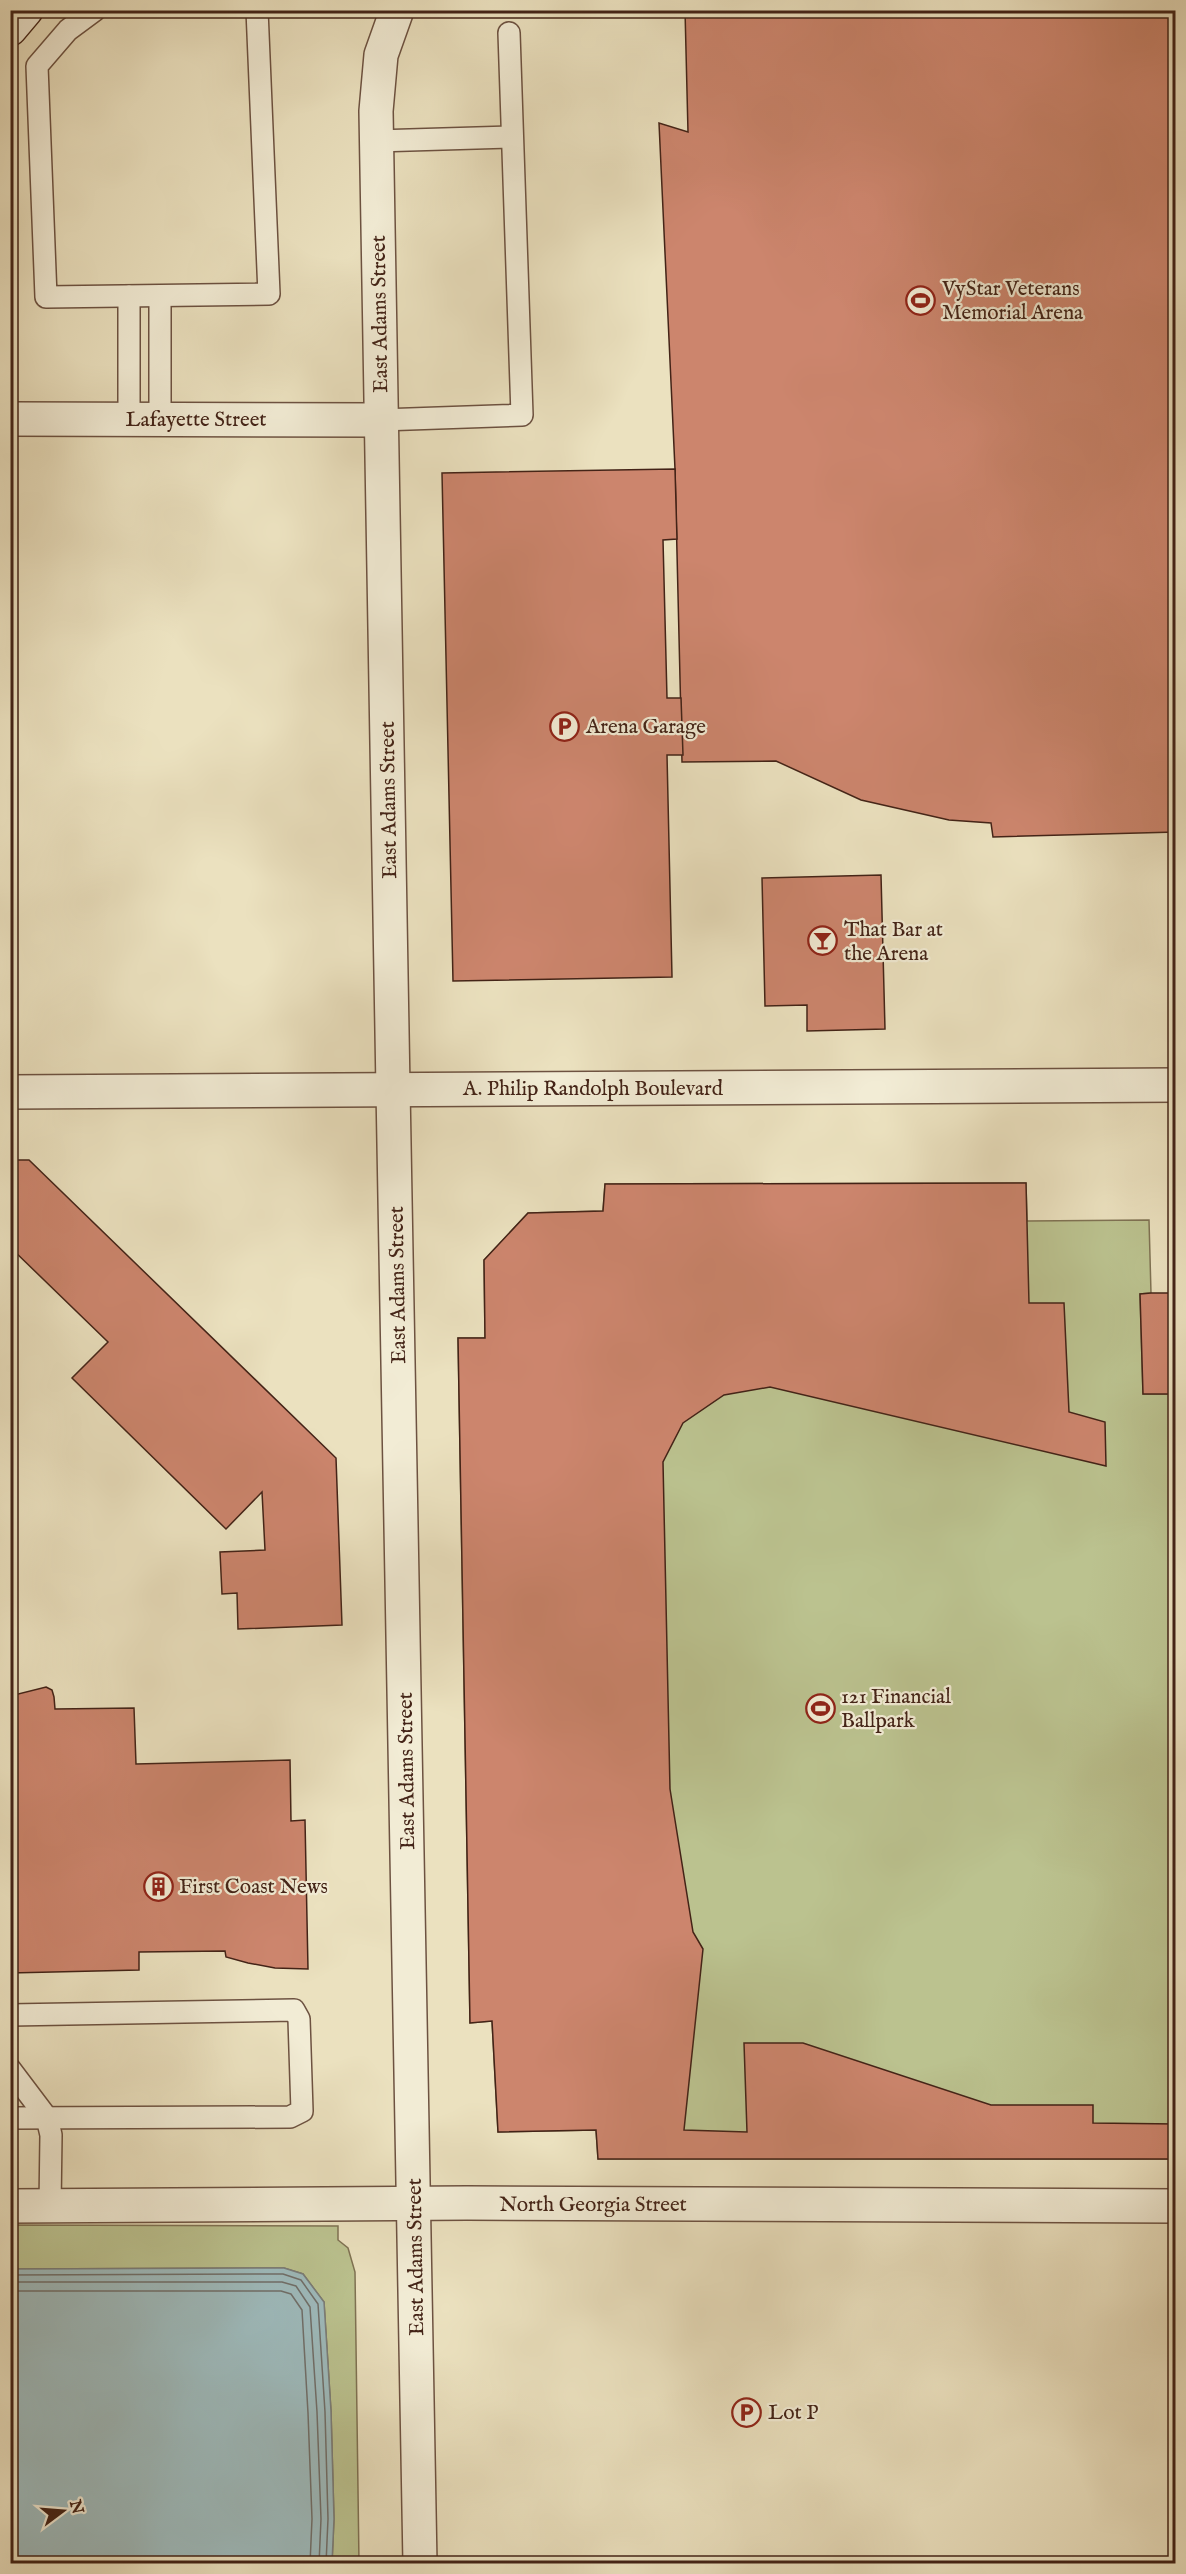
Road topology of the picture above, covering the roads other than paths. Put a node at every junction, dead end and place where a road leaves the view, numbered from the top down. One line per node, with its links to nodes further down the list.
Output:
1 (26, 10): 5 (street)
2 (95, 10): 9 (lane)
3 (257, 10): 10 (lane)
4 (393, 13): 8 (street, East Adams Street)
5 (10, 28)
6 (509, 33): 7 (lane)
7 (511, 137): 8 (lane); 13 (lane)
8 (376, 141): 13 (street, East Adams Street)
9 (129, 296): 10 (lane); 11 (lane)
10 (160, 296): 11 (lane)
11 (144, 418): 12 (street, Lafayette Street); 13 (street, Lafayette Street)
12 (10, 419)
13 (381, 420): 15 (street, East Adams Street)
14 (1176, 1085): 15 (street, A. Philip Randolph Boulevard)
15 (393, 1089): 16 (street, A. Philip Randolph Boulevard); 21 (street, East Adams Street)
16 (10, 1092)
17 (10, 2015): 20 (lane)
18 (10, 2069): 20 (lane)
19 (10, 2118): 20 (lane)
20 (47, 2118): 23 (lane)
21 (414, 2204): 23 (street, North Georgia Street); 24 (street, North Georgia Street); 25 (street, East Adams Street)
22 (10, 2206): 23 (street, North Georgia Street)
23 (50, 2206)
24 (1176, 2206)
25 (420, 2564)

